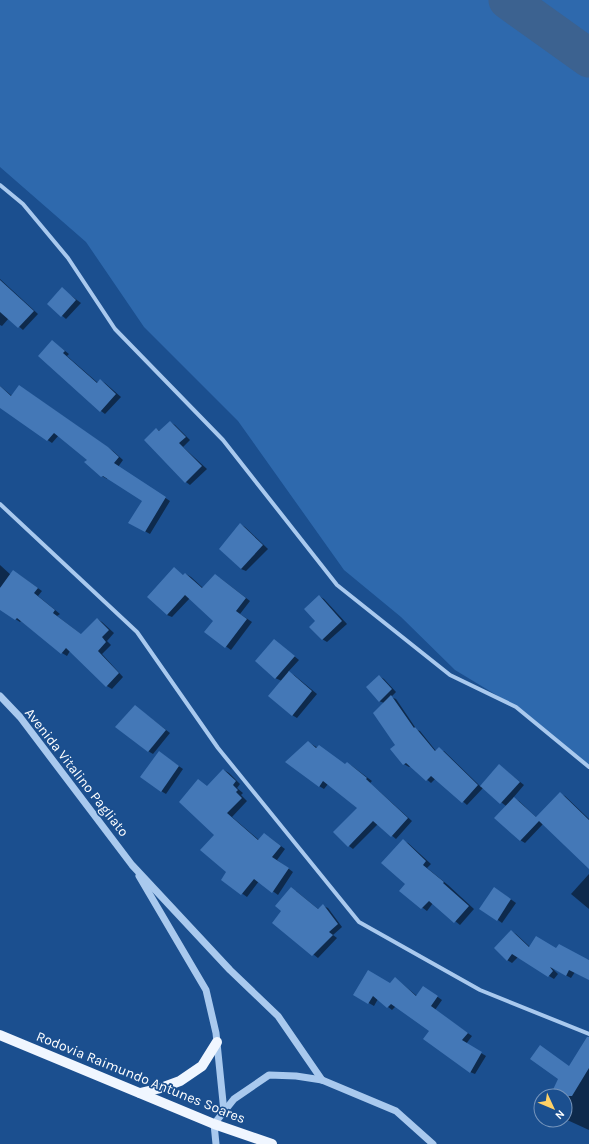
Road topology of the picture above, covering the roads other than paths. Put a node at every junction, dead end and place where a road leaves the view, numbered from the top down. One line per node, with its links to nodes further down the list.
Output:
1 (0, 185): 4 (street)
2 (0, 504): 7 (street)
3 (0, 696): 5 (street, Avenida Vitalino Pagliato)
4 (589, 767)
5 (132, 865): 8 (street); 9 (street)
6 (0, 1034): 10 (main road, Rodovia Raimundo Antunes Soares)
7 (589, 1034)
8 (218, 1042): 10 (main road); 11 (street)
9 (322, 1080): 11 (street); 15 (street)
10 (140, 1093): 12 (main road, Rodovia Raimundo Antunes Soares)
11 (224, 1112): 12 (street)
12 (214, 1124): 13 (street); 14 (main road, Rodovia Raimundo Antunes Soares)
13 (216, 1144)
14 (272, 1144)
15 (433, 1144)

